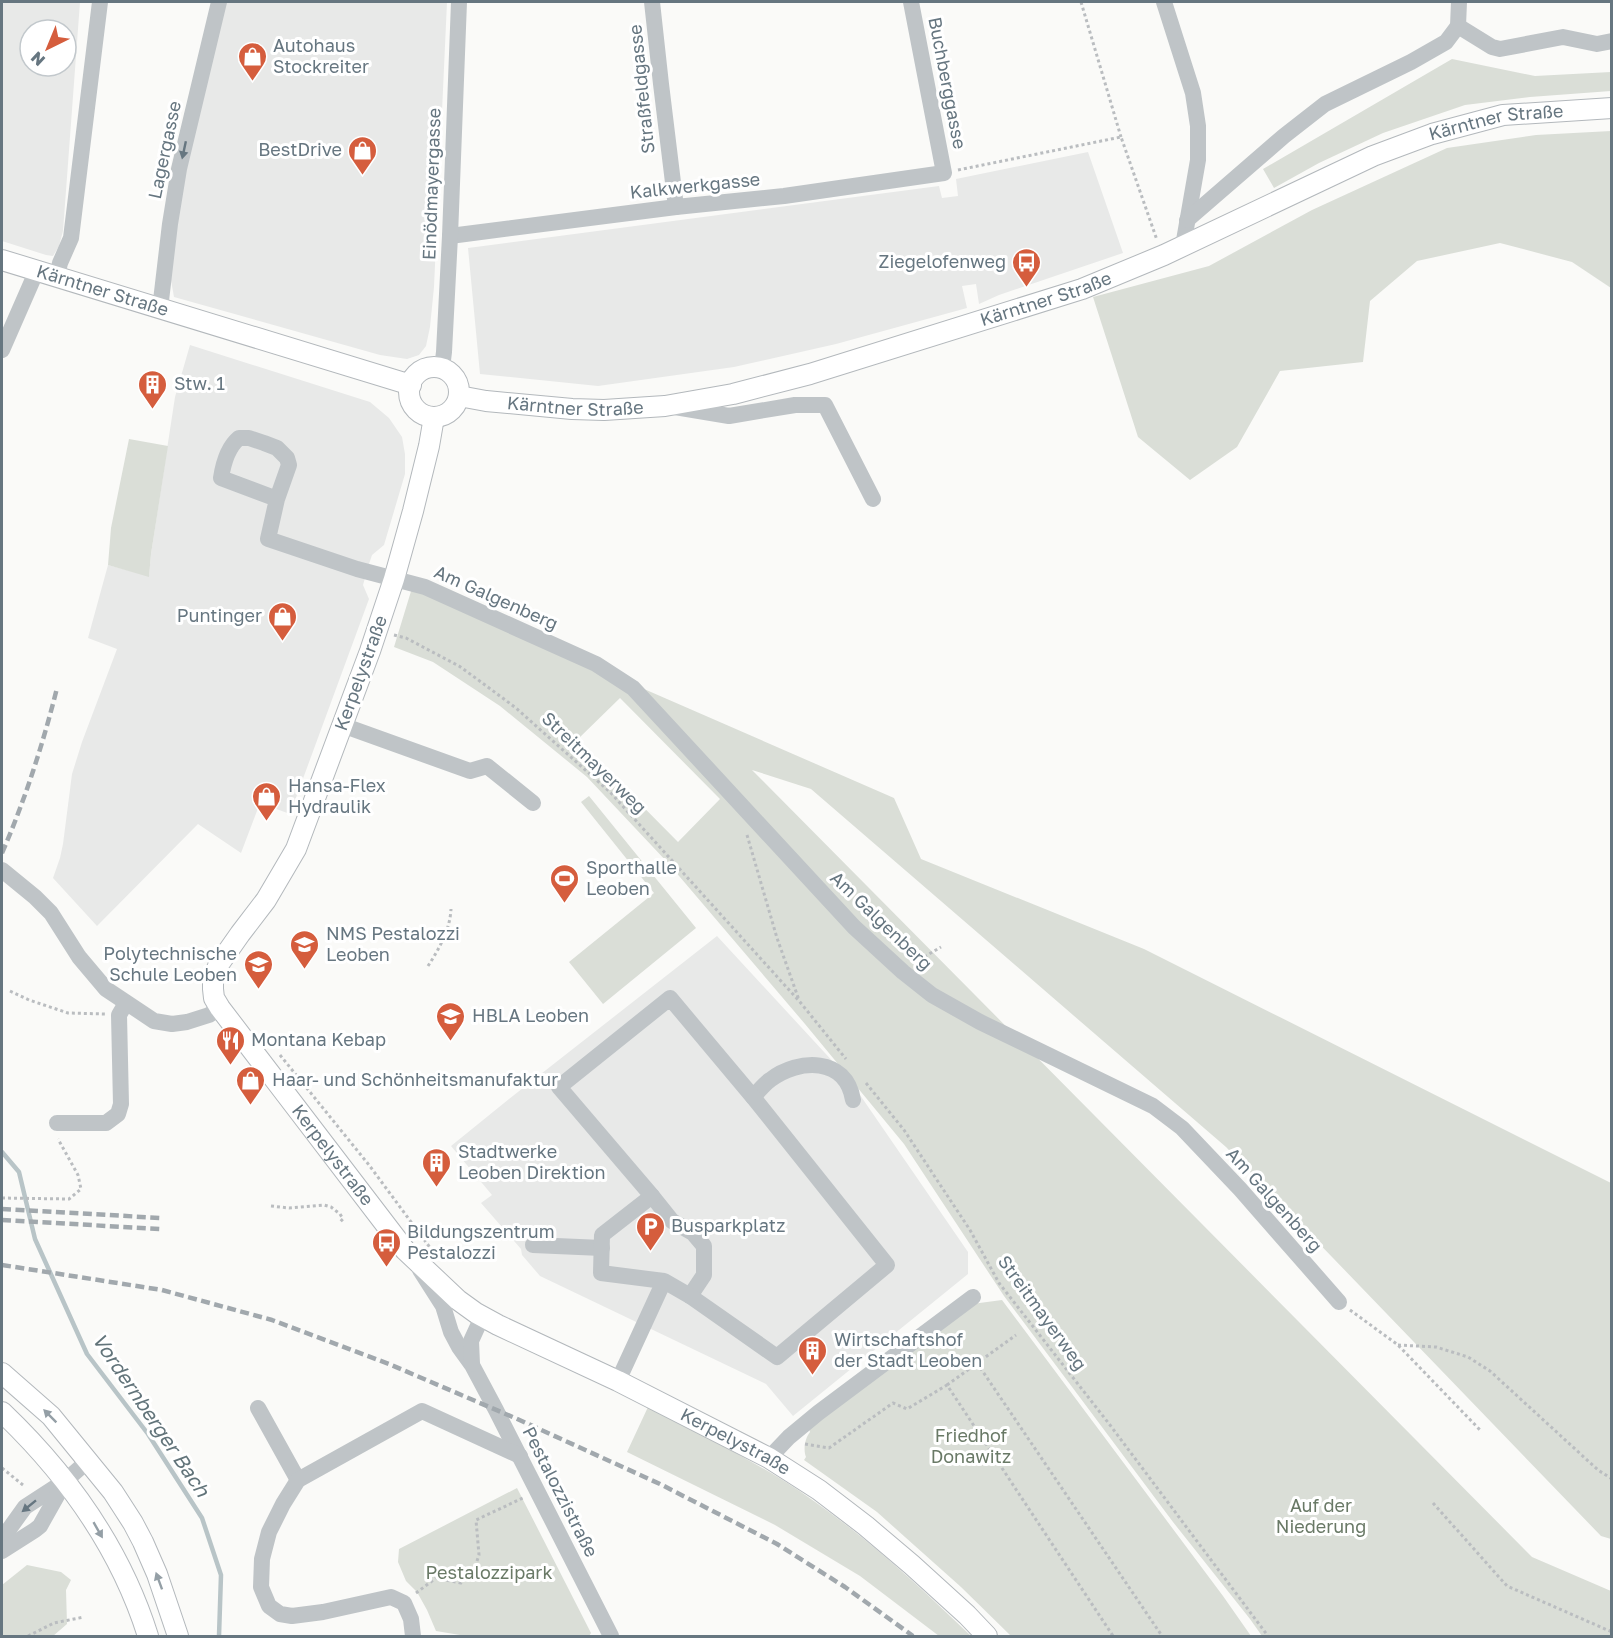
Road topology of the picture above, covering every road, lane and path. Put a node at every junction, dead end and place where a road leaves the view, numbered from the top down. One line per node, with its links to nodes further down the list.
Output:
1 (100, 2): 21 (street)
2 (219, 2): 22 (street, Lagergasse, one-way to 22)
3 (459, 2): 16 (street, Einödmayergasse)
4 (652, 2): 14 (street, Straßfeldgasse)
5 (911, 2): 13 (street, Buchberggasse)
6 (1081, 2): 12 (path)
7 (1164, 2): 15 (street)
8 (1459, 2): 9 (street)
9 (1458, 26): 10 (street); 15 (street)
10 (1611, 41)
11 (1611, 108): 17 (main road, Kärntner Straße)
12 (1121, 137): 13 (path); 18 (path)
13 (944, 173): 14 (street, Kalkwerkgasse)
14 (676, 207): 16 (street, Kalkwerkgasse)
15 (1187, 220): 17 (street)
16 (450, 236): 24 (street, Einödmayergasse)
17 (1183, 246): 18 (main road, Kärntner Straße)
18 (1164, 255): 27 (main road, Kärntner Straße)
19 (2, 260): 20 (main road, Kärntner Straße)
20 (37, 270): 21 (main road, Kärntner Straße); 23 (street)
21 (57, 276): 22 (main road, Kärntner Straße)
22 (160, 309): 25 (main road, Kärntner Straße)
23 (2, 350)
24 (442, 368): 25 (main road); 26 (main road)
25 (411, 385): 28 (main road)
26 (459, 396): 27 (main road, Kärntner Straße); 28 (main road)
27 (665, 406): 29 (street)
28 (434, 417): 31 (main road, Kerpelystraße)
29 (873, 499)
30 (277, 500): 31 (street, Am Galgenberg)
31 (394, 579): 32 (main road, Kerpelystraße); 35 (street, Am Galgenberg)
32 (377, 630): 33 (main road, Kerpelystraße); 42 (path, Streitmayerweg)
33 (342, 725): 34 (street); 44 (main road, Kerpelystraße)
34 (533, 803)
35 (751, 816): 40 (street, Am Galgenberg); 42 (path, Streitmayerweg)
36 (2, 870): 43 (street)
37 (451, 909): 39 (path)
38 (941, 947): 40 (path)
39 (428, 966)
40 (903, 972): 63 (street, Am Galgenberg)
41 (10, 991): 45 (path)
42 (800, 1002): 47 (path, Streitmayerweg)
43 (126, 1003): 44 (street); 51 (street)
44 (220, 1008): 58 (main road, Kerpelystraße)
45 (103, 1014)
46 (274, 1048): 59 (path)
47 (852, 1066)
48 (859, 1075): 100 (path, Streitmayerweg)
49 (753, 1096): 50 (street); 52 (street); 61 (street)
50 (853, 1100)
51 (57, 1123): 53 (path)
52 (651, 1196): 57 (street); 61 (street)
53 (2, 1198)
54 (271, 1206): 55 (path)
55 (339, 1223)
56 (533, 1245): 57 (street)
57 (602, 1248): 60 (street)
58 (411, 1257): 64 (main road, Kerpelystraße); 65 (street, Pestalozzistraße)
59 (437, 1257)
60 (664, 1281): 61 (street); 71 (street)
61 (690, 1296)
62 (972, 1297): 76 (street)
63 (1339, 1302): 67 (path)
64 (476, 1313): 65 (street); 69 (street); 71 (main road, Kerpelystraße)
65 (452, 1332): 69 (street, Pestalozzistraße)
66 (1016, 1335): 68 (path)
67 (1398, 1346): 75 (path); 81 (path)
68 (977, 1363): 72 (path); 99 (path)
69 (472, 1365): 77 (street, Pestalozzistraße)
70 (2, 1372): 79 (main road, one-way to 70)
71 (618, 1381): 78 (main road, Kerpelystraße)
72 (947, 1385): 76 (path); 98 (path)
73 (258, 1408): 82 (street)
74 (2, 1412): 83 (main road)
75 (1481, 1431)
76 (785, 1442): 78 (street)
77 (520, 1456): 82 (street); 85 (street, Pestalozzistraße)
78 (769, 1458): 97 (main road, Kerpelystraße)
79 (88, 1460): 83 (street); 94 (main road, one-way to 79)
80 (2, 1468): 84 (path)
81 (1611, 1479)
82 (298, 1480): 89 (street)
83 (65, 1481): 87 (street, one-way to 87); 88 (street); 93 (main road, one-way to 93)
84 (23, 1485)
85 (537, 1491): 89 (path); 96 (street, Pestalozzistraße)
86 (1433, 1503): 91 (path)
87 (2, 1539)
88 (2, 1551)
89 (404, 1603): 95 (street)
90 (84, 1617): 92 (path)
91 (1611, 1632)
92 (28, 1636)
93 (148, 1636)
94 (178, 1636)
95 (413, 1636)
96 (611, 1636)
97 (987, 1636)
98 (1113, 1636)
99 (1162, 1636)
100 (1268, 1636)

